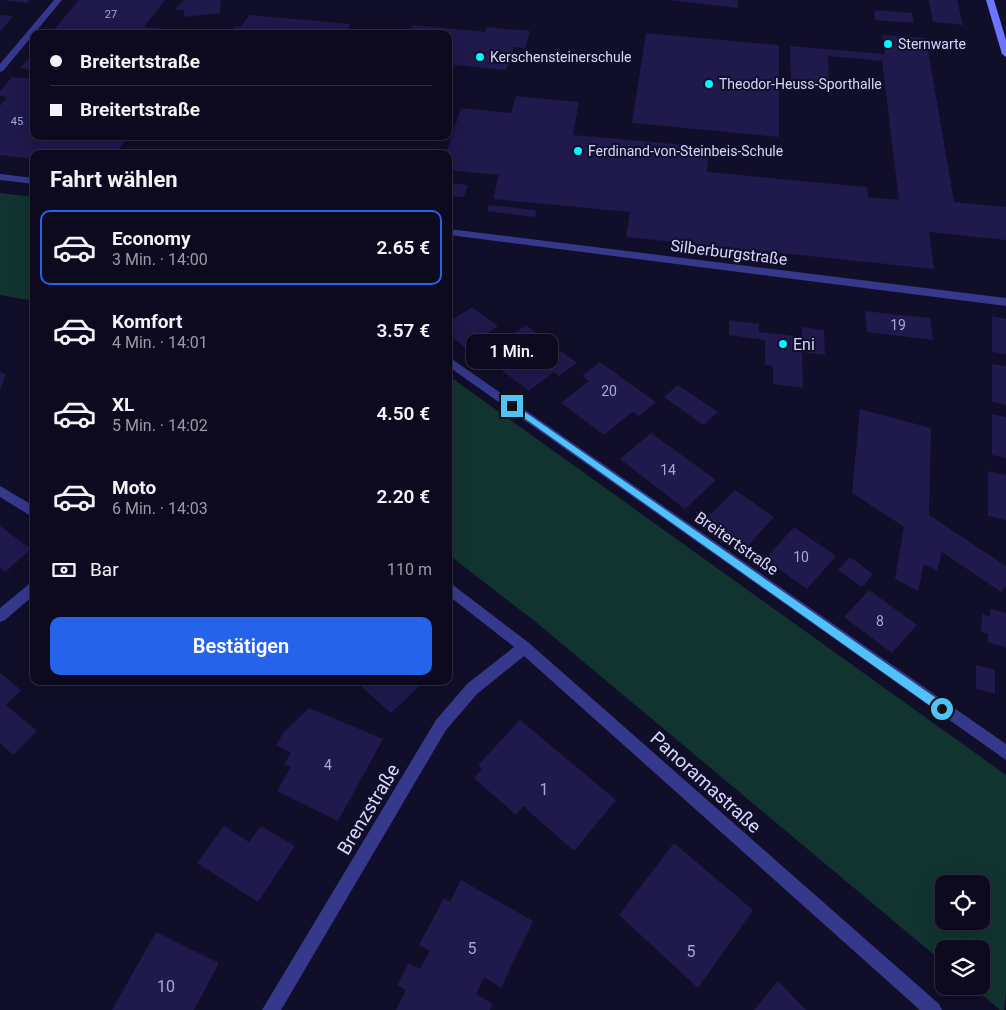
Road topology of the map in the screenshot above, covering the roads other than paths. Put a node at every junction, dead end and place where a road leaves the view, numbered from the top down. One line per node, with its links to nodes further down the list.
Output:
1 (58, 0): 3 (street)
2 (990, 0): 5 (main road)
3 (33, 30)
4 (30, 33): 6 (street)
5 (1006, 54)
6 (0, 69)
7 (0, 177): 8 (street)
8 (30, 181)
9 (452, 232): 10 (street, Silberburgstraße)
10 (1006, 302)
11 (452, 364): 18 (street, Breitertstraße)
12 (0, 491): 13 (street)
13 (30, 510)
14 (30, 590): 16 (street)
15 (452, 590): 17 (street, Panoramastraße)
16 (0, 616)
17 (524, 647): 19 (street, Brenzstraße); 20 (street, Panoramastraße)
18 (1006, 754)
19 (271, 1010)
20 (933, 1010)

